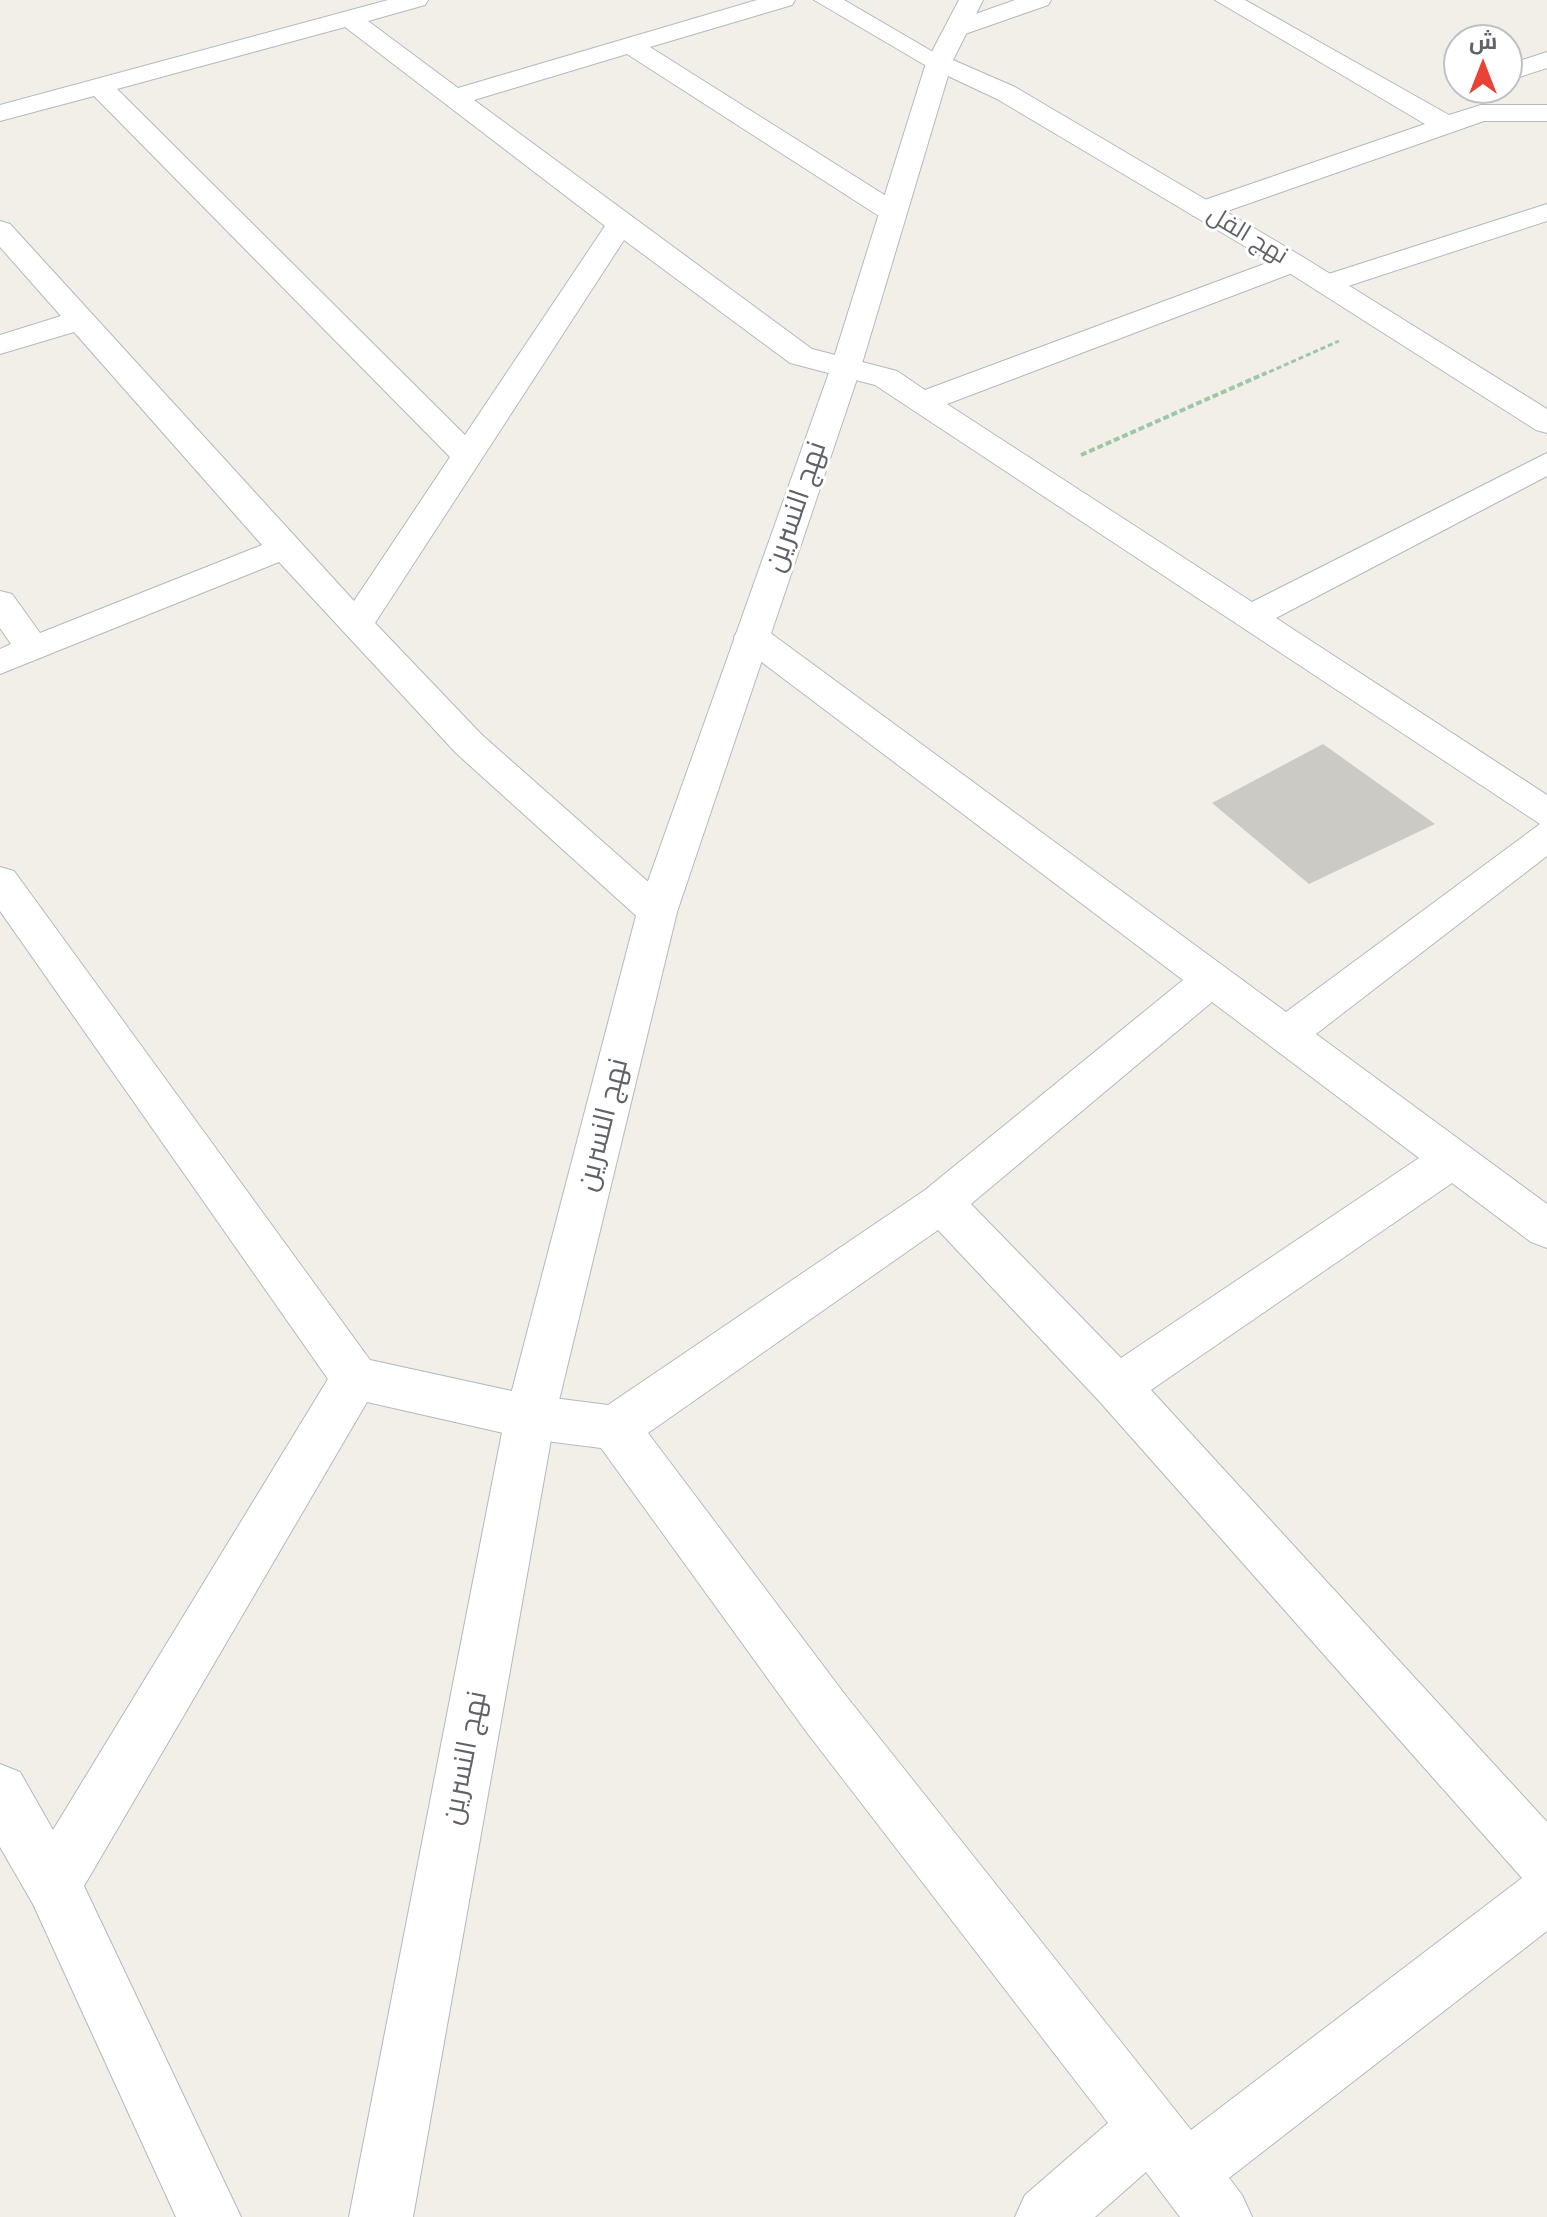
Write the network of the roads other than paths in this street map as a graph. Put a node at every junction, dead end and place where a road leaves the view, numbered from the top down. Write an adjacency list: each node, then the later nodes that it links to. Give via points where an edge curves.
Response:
1 (416, 0): 7 (street)
2 (783, 0): 8 (street)
3 (826, 0): 9 (street, نهج الفل)
4 (971, 0): 9 (street, نهج النسرين)
5 (1039, 0): 9 (street)
6 (1227, 0): 18 (street)
7 (349, 18): 12 (street); 13 (street)
8 (630, 45): 13 (street); 20 (street)
9 (948, 46): 19 (street, نهج الفل, via 1006,93); 20 (street, نهج النسرين)
10 (1547, 60): 11 (street)
11 (1523, 68)
12 (99, 86): 16 (street); 31 (street)
13 (454, 98): 22 (street)
14 (1474, 104): 18 (street)
15 (1495, 104): 17 (street)
16 (0, 113)
17 (1547, 113)
18 (1447, 125): 19 (street)
19 (1203, 210): 24 (street, نهج الفل)
20 (892, 212): 28 (street, نهج النسرين)
21 (1547, 212): 25 (street)
22 (620, 224): 28 (street, via 801,356); 31 (street)
23 (0, 230): 26 (street)
24 (1293, 263): 25 (street, نهج الفل); 29 (street)
25 (1326, 284): 30 (street, نهج الفل)
26 (81, 320): 27 (street); 33 (street)
27 (0, 345)
28 (846, 367): 29 (street, via 886,378); 37 (street, نهج النسرين)
29 (922, 402): 35 (street)
30 (1547, 423)
31 (468, 456): 36 (street)
32 (1547, 463): 35 (street)
33 (284, 548): 36 (street); 38 (street)
34 (0, 602): 38 (street)
35 (1249, 618): 40 (street)
36 (357, 623): 43 (street, via 469,744)
37 (752, 637): 43 (street, نهج النسرين); 44 (street)
38 (33, 649): 39 (street)
39 (0, 662)
40 (1547, 813)
41 (1547, 836): 45 (street)
42 (0, 881): 49 (street)
43 (657, 912): 51 (street, نهج النسرين)
44 (1212, 979): 45 (street); 47 (street)
45 (1285, 1035): 46 (street)
46 (1454, 1158): 48 (street); 50 (street)
47 (941, 1203): 50 (street); 52 (street)
48 (1547, 1229)
49 (355, 1378): 51 (street); 55 (street)
50 (1117, 1387): 54 (street)
51 (530, 1417): 52 (street); 59 (street, نهج النسرين)
52 (615, 1428): 57 (street, via 824,1711)
53 (0, 1792): 55 (street)
54 (1547, 1864)
55 (53, 1884): 58 (street)
56 (1547, 1895): 57 (street)
57 (1185, 2172): 60 (street)
58 (209, 2217)
59 (381, 2217)
60 (1047, 2217)

